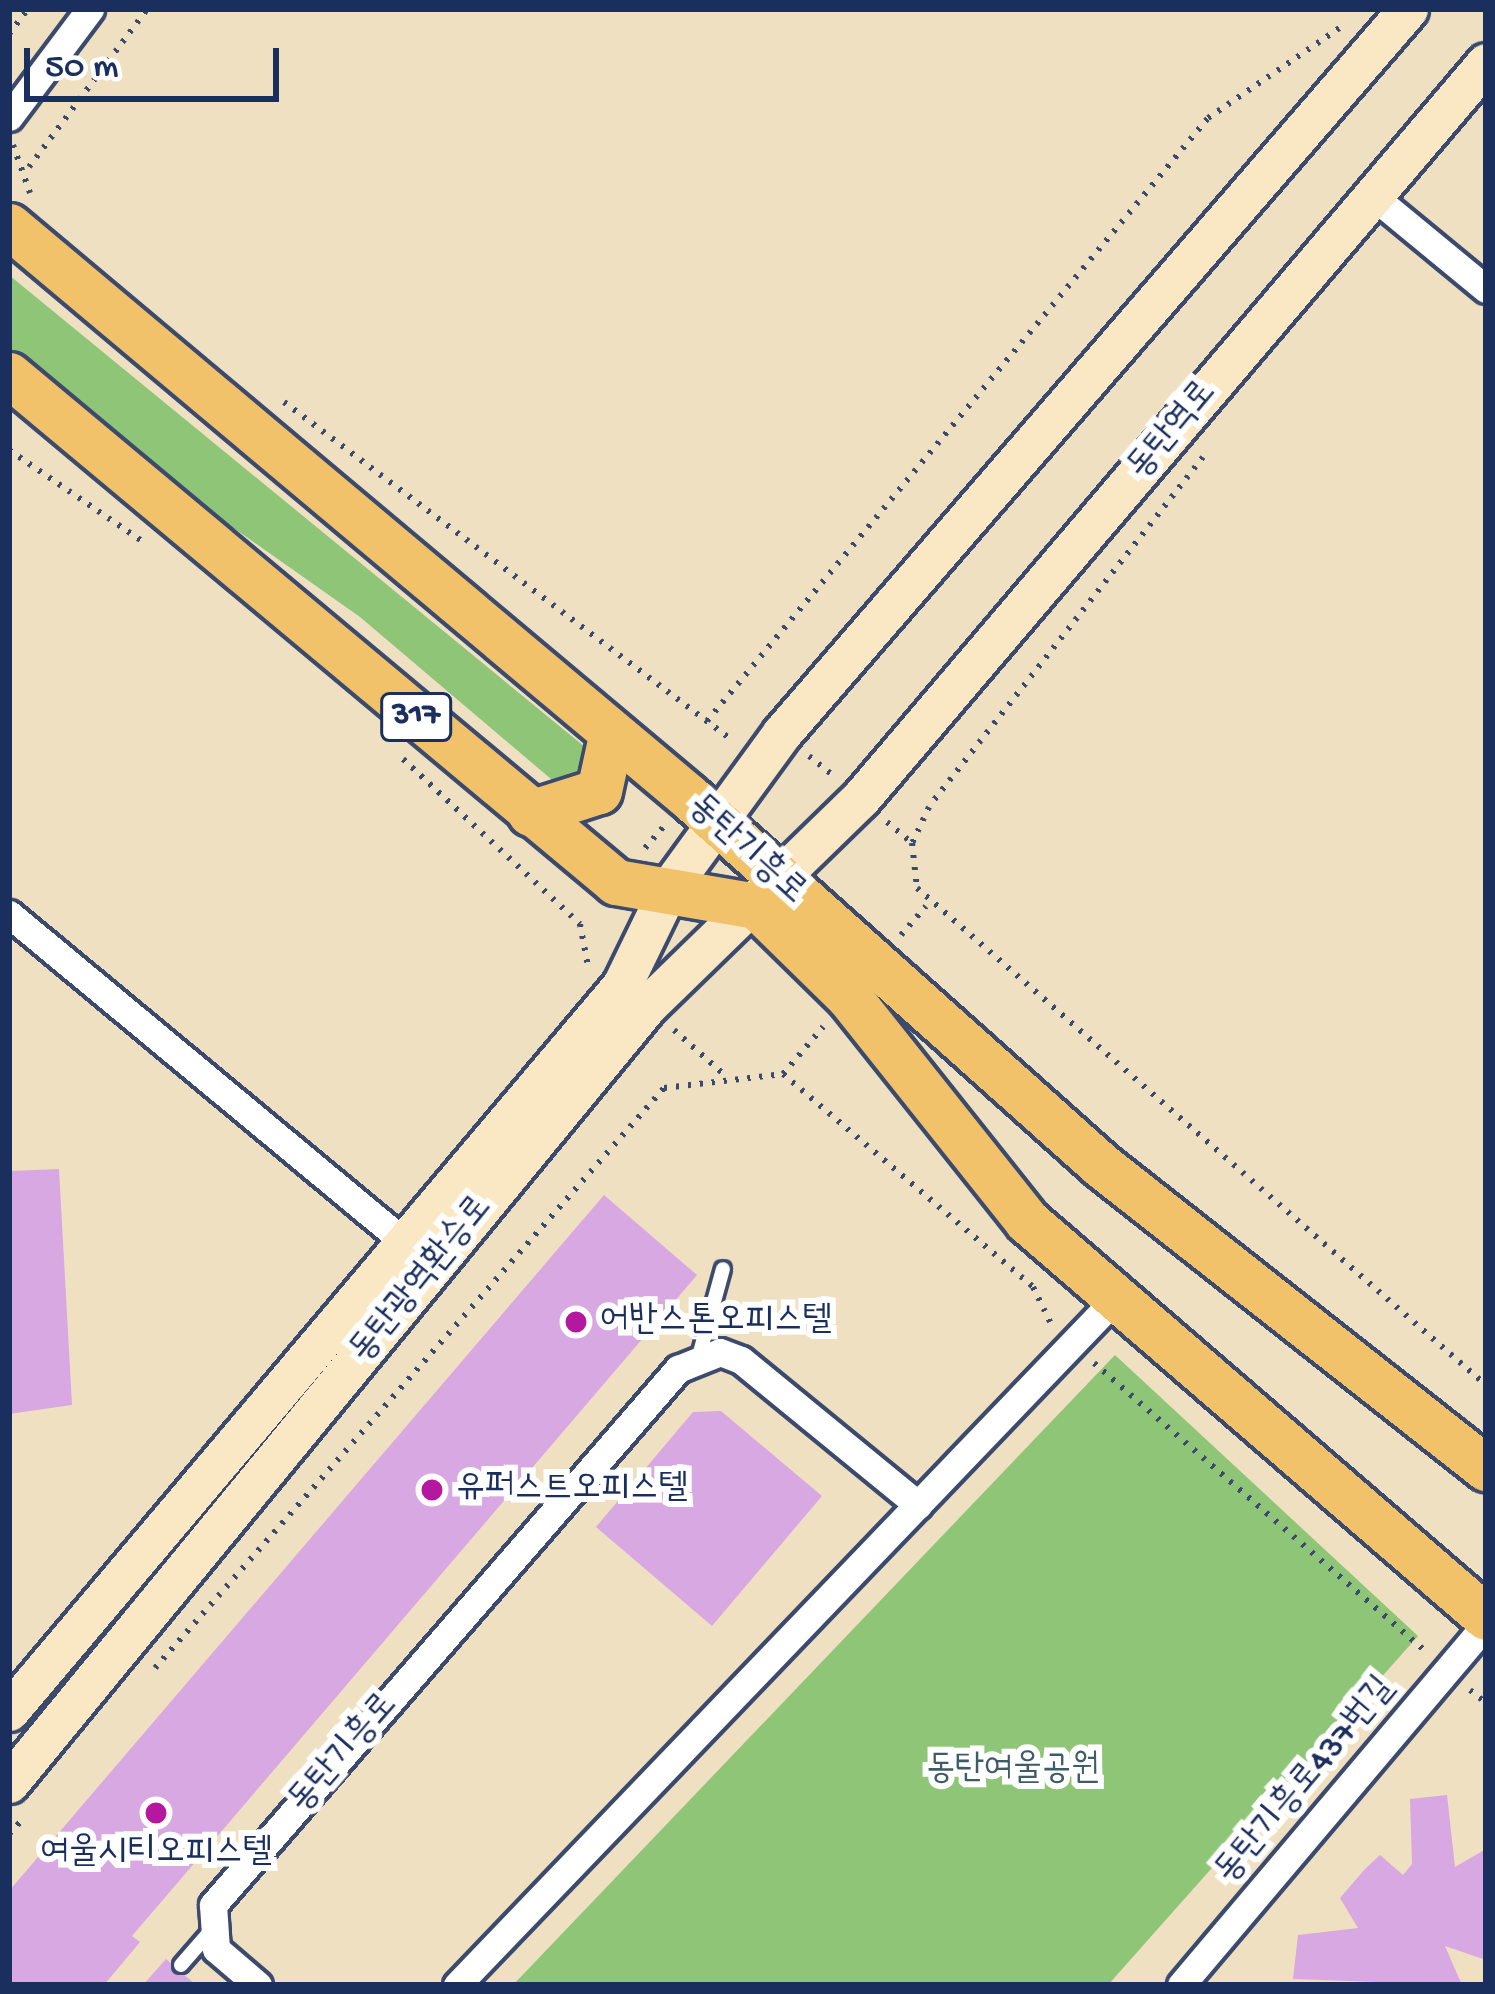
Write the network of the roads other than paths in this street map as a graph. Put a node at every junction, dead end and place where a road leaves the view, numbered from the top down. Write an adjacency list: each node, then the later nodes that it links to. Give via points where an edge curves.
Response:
1 (90, 9): 4 (street)
2 (1408, 9): 11 (street, 동탄광역환승로, via 782,733)
3 (1486, 63): 5 (street, 동탄역로)
4 (9, 117)
5 (1373, 196): 7 (street); 10 (street, 동탄역로)
6 (22, 215): 9 (main road, 동탄기흥로)
7 (1486, 289)
8 (9, 375): 12 (main road, 317)
9 (611, 736): 11 (main road, 동탄기흥로); 12 (main road, via 599,791)
10 (860, 799): 14 (street, 동탄광역환승로)
11 (702, 810): 13 (street, 동탄광역환승로); 14 (main road, 동탄기흥로)
12 (530, 813): 13 (main road, 동탄기흥로 / 317, via 616,882)
13 (669, 888): 14 (main road, 동탄기흥로); 16 (street, 동탄광역환승로, via 622,985)
14 (769, 894): 18 (main road, 동탄기흥로, via 1027,1221); 20 (main road, 동탄기흥로); 24 (street, 동탄광역환승로, via 647,1006)
15 (9, 914): 16 (street)
16 (409, 1246): 23 (street, 동탄광역환승로)
17 (723, 1269): 19 (lane)
18 (1114, 1299): 21 (street); 22 (main road, 동탄기흥로)
19 (699, 1356): 21 (street, via 741,1360); 25 (street, 동탄기흥로, via 212,1905)
20 (1486, 1468)
21 (918, 1504): 28 (street)
22 (1486, 1621): 29 (street, 동탄기흥로437번길)
23 (9, 1711)
24 (23, 1793)
25 (208, 1934): 26 (lane); 27 (street)
26 (181, 1965)
27 (258, 1985)
28 (457, 1985)
29 (1181, 1985)

